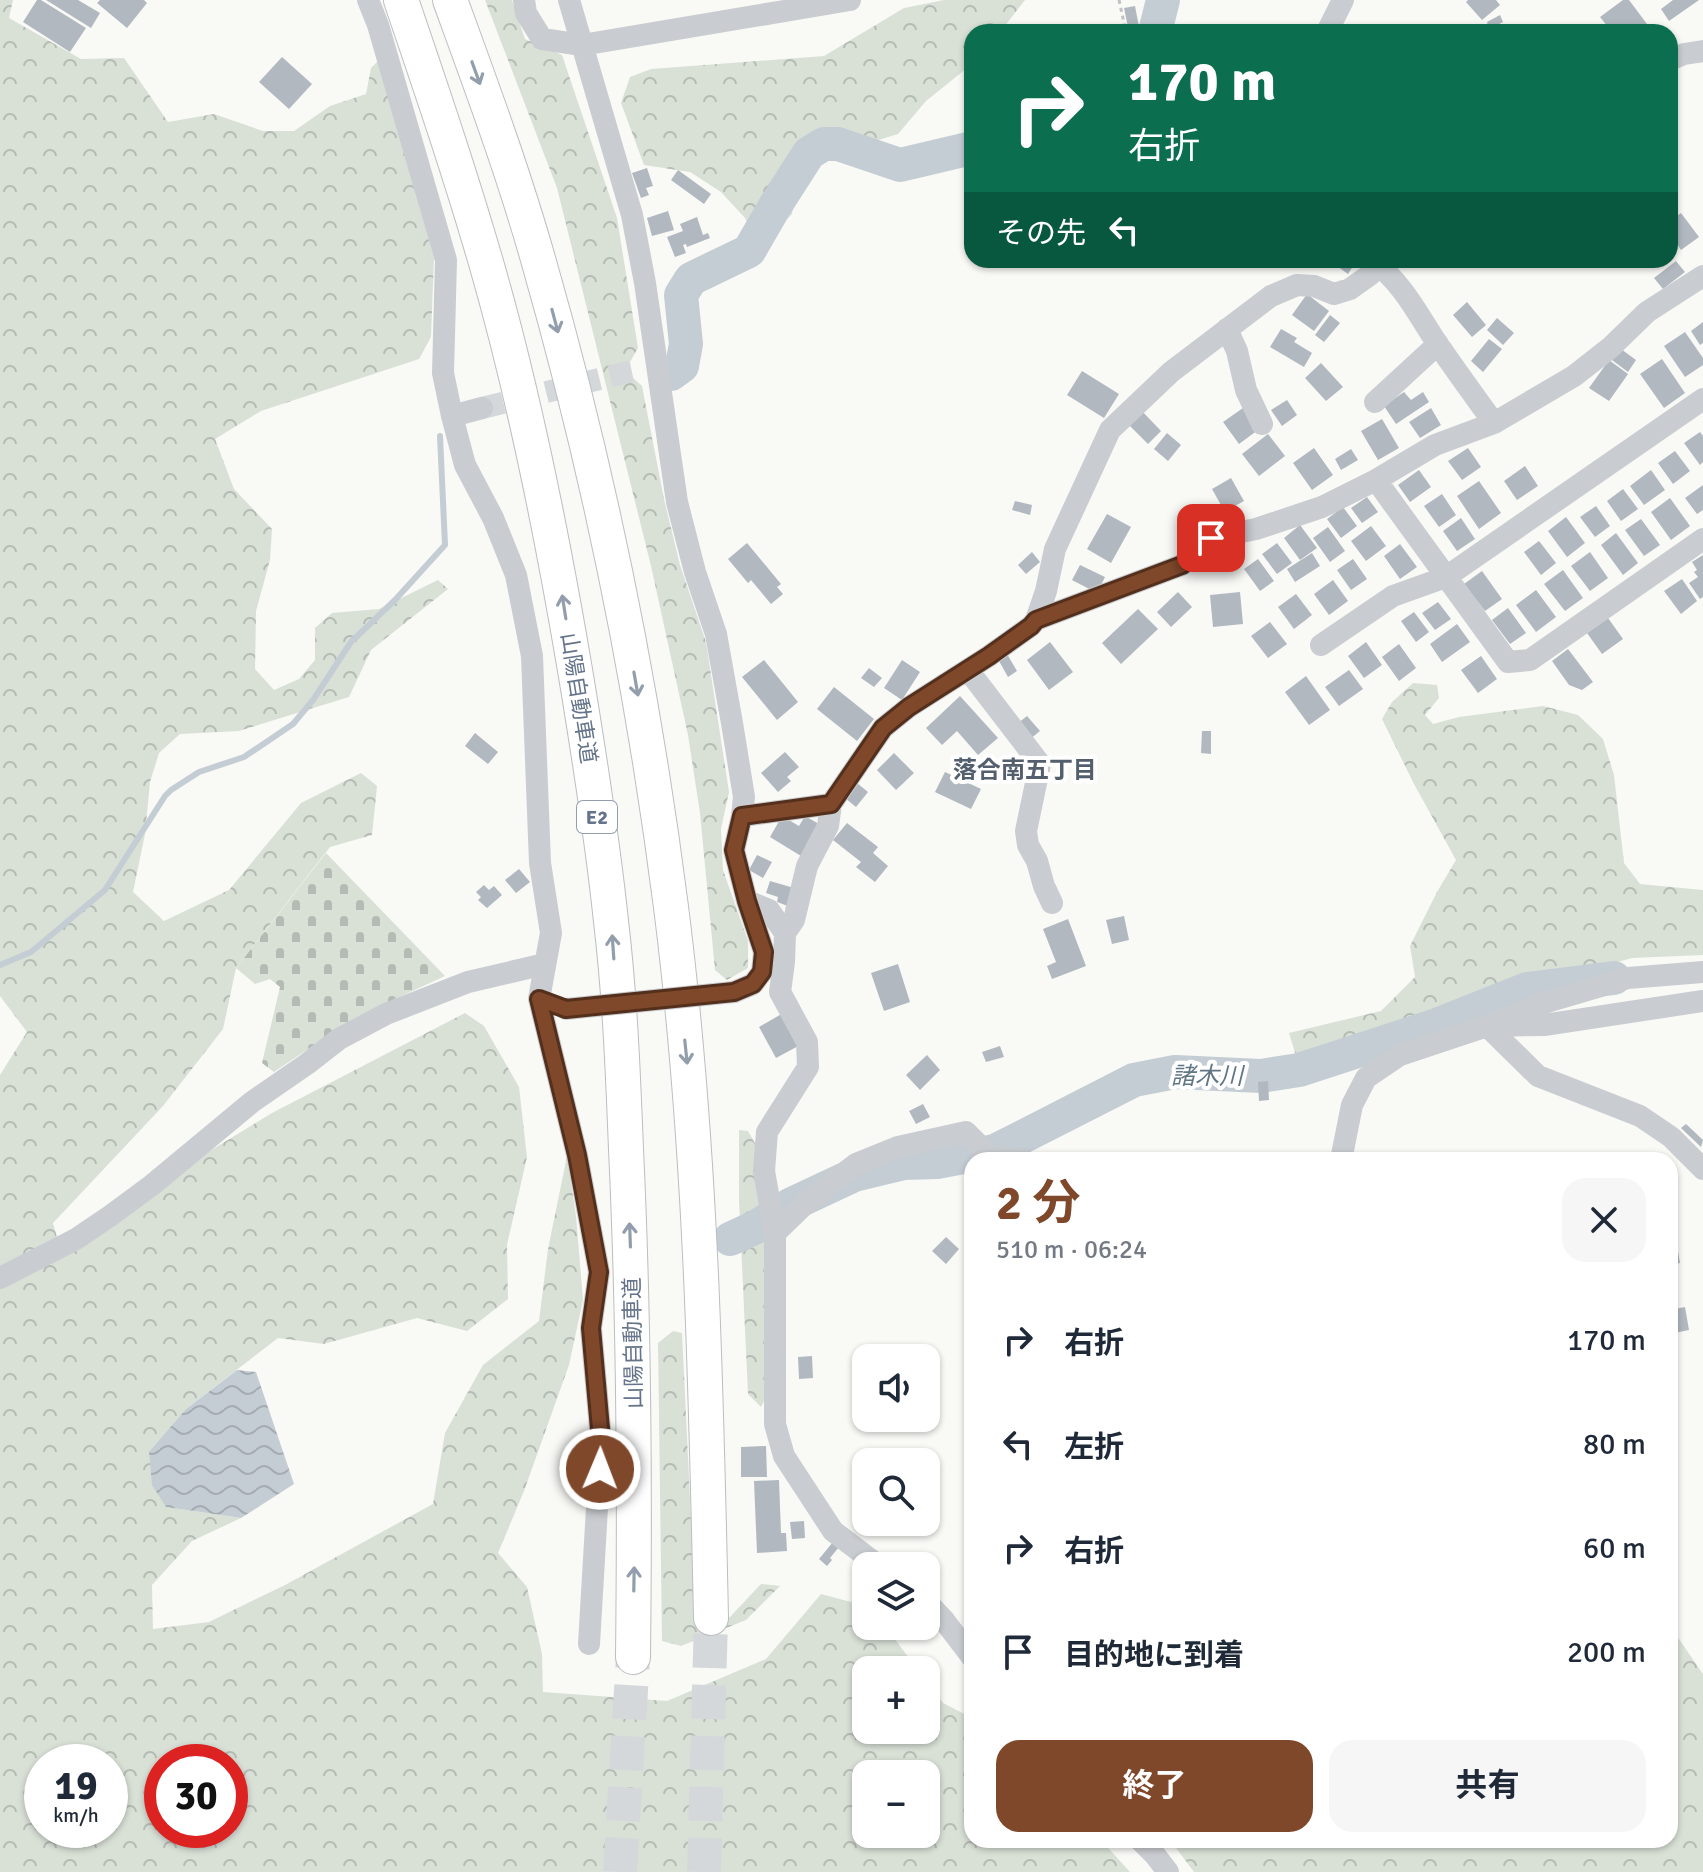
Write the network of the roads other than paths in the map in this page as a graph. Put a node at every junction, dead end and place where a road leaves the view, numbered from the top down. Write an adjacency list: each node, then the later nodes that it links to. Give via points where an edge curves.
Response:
1 (368, 0): 21 (street, via 446,260 443,373)
2 (401, 0): 50 (highway, 山陽自動車道 / E2, one-way to 2, via 635,1388 612,923 559,575 526,421 488,268)
3 (450, 0): 47 (highway, one-way to 47, via 537,255 579,411 646,737 671,908 691,1105)
4 (524, 0): 10 (street, via 542,39)
5 (554, 0): 10 (street)
6 (569, 0): 10 (street)
7 (850, 0): 10 (street)
8 (1343, 0): 9 (street)
9 (1331, 24)
10 (582, 45): 31 (street, via 632,215 645,283 646,367 695,572 716,634 744,797)
11 (1703, 51): 12 (street)
12 (1678, 57)
13 (1372, 268): 16 (street, via 1350,289 1334,294 1297,285 1271,296)
14 (1381, 268): 17 (street, via 1403,290)
15 (1703, 276): 22 (street, via 1647,312 1574,376)
16 (1227, 329): 23 (street); 27 (street, via 1171,372 1110,430 1055,549)
17 (1438, 344): 19 (street); 22 (street)
18 (1703, 399): 26 (street)
19 (1375, 402)
20 (482, 408): 21 (street)
21 (452, 416): 35 (street, via 465,465 516,575 532,656 540,863 551,933)
22 (1494, 423): 24 (street, via 1435,445)
23 (1262, 424)
24 (1376, 480): 26 (street); 27 (street, via 1322,507 1211,538 1182,565)
25 (1703, 539): 26 (street, via 1530,660 1508,662)
26 (1446, 577): 28 (street, via 1393,596)
27 (1036, 620): 29 (street)
28 (1321, 645)
29 (968, 670): 30 (street, via 883,728); 33 (street, via 1040,764 1026,831)
30 (831, 804): 31 (street); 34 (street, via 828,826 807,866 794,920)
31 (742, 816): 32 (street, via 734,850)
32 (747, 901): 34 (street, via 769,910); 37 (street, bridge, via 764,952 762,972 753,984 734,992 566,1009)
33 (1052, 903)
34 (785, 933): 43 (street, via 780,992 807,1042 808,1067 767,1132 764,1171)
35 (545, 964): 37 (street); 44 (street, via 468,982 339,1039 110,1216)
36 (1703, 972): 39 (street, via 1628,978)
37 (539, 999): 48 (street, via 599,1272 591,1328 601,1440)
38 (1703, 1001): 39 (street, via 1544,1025)
39 (1487, 1026): 41 (street, via 1400,1055 1366,1078 1352,1105); 42 (street, via 1538,1076 1640,1116)
40 (986, 1152): 43 (street, via 966,1132 898,1147 856,1164)
41 (1343, 1152)
42 (1703, 1169)
43 (775, 1233): 45 (street, via 775,1424 784,1456 833,1531)
44 (0, 1278)
45 (861, 1552)
46 (940, 1616): 49 (street)
47 (711, 1618)
48 (589, 1644)
49 (964, 1647)
50 (633, 1657)
51 (1148, 1848): 52 (street)
52 (1168, 1872)

